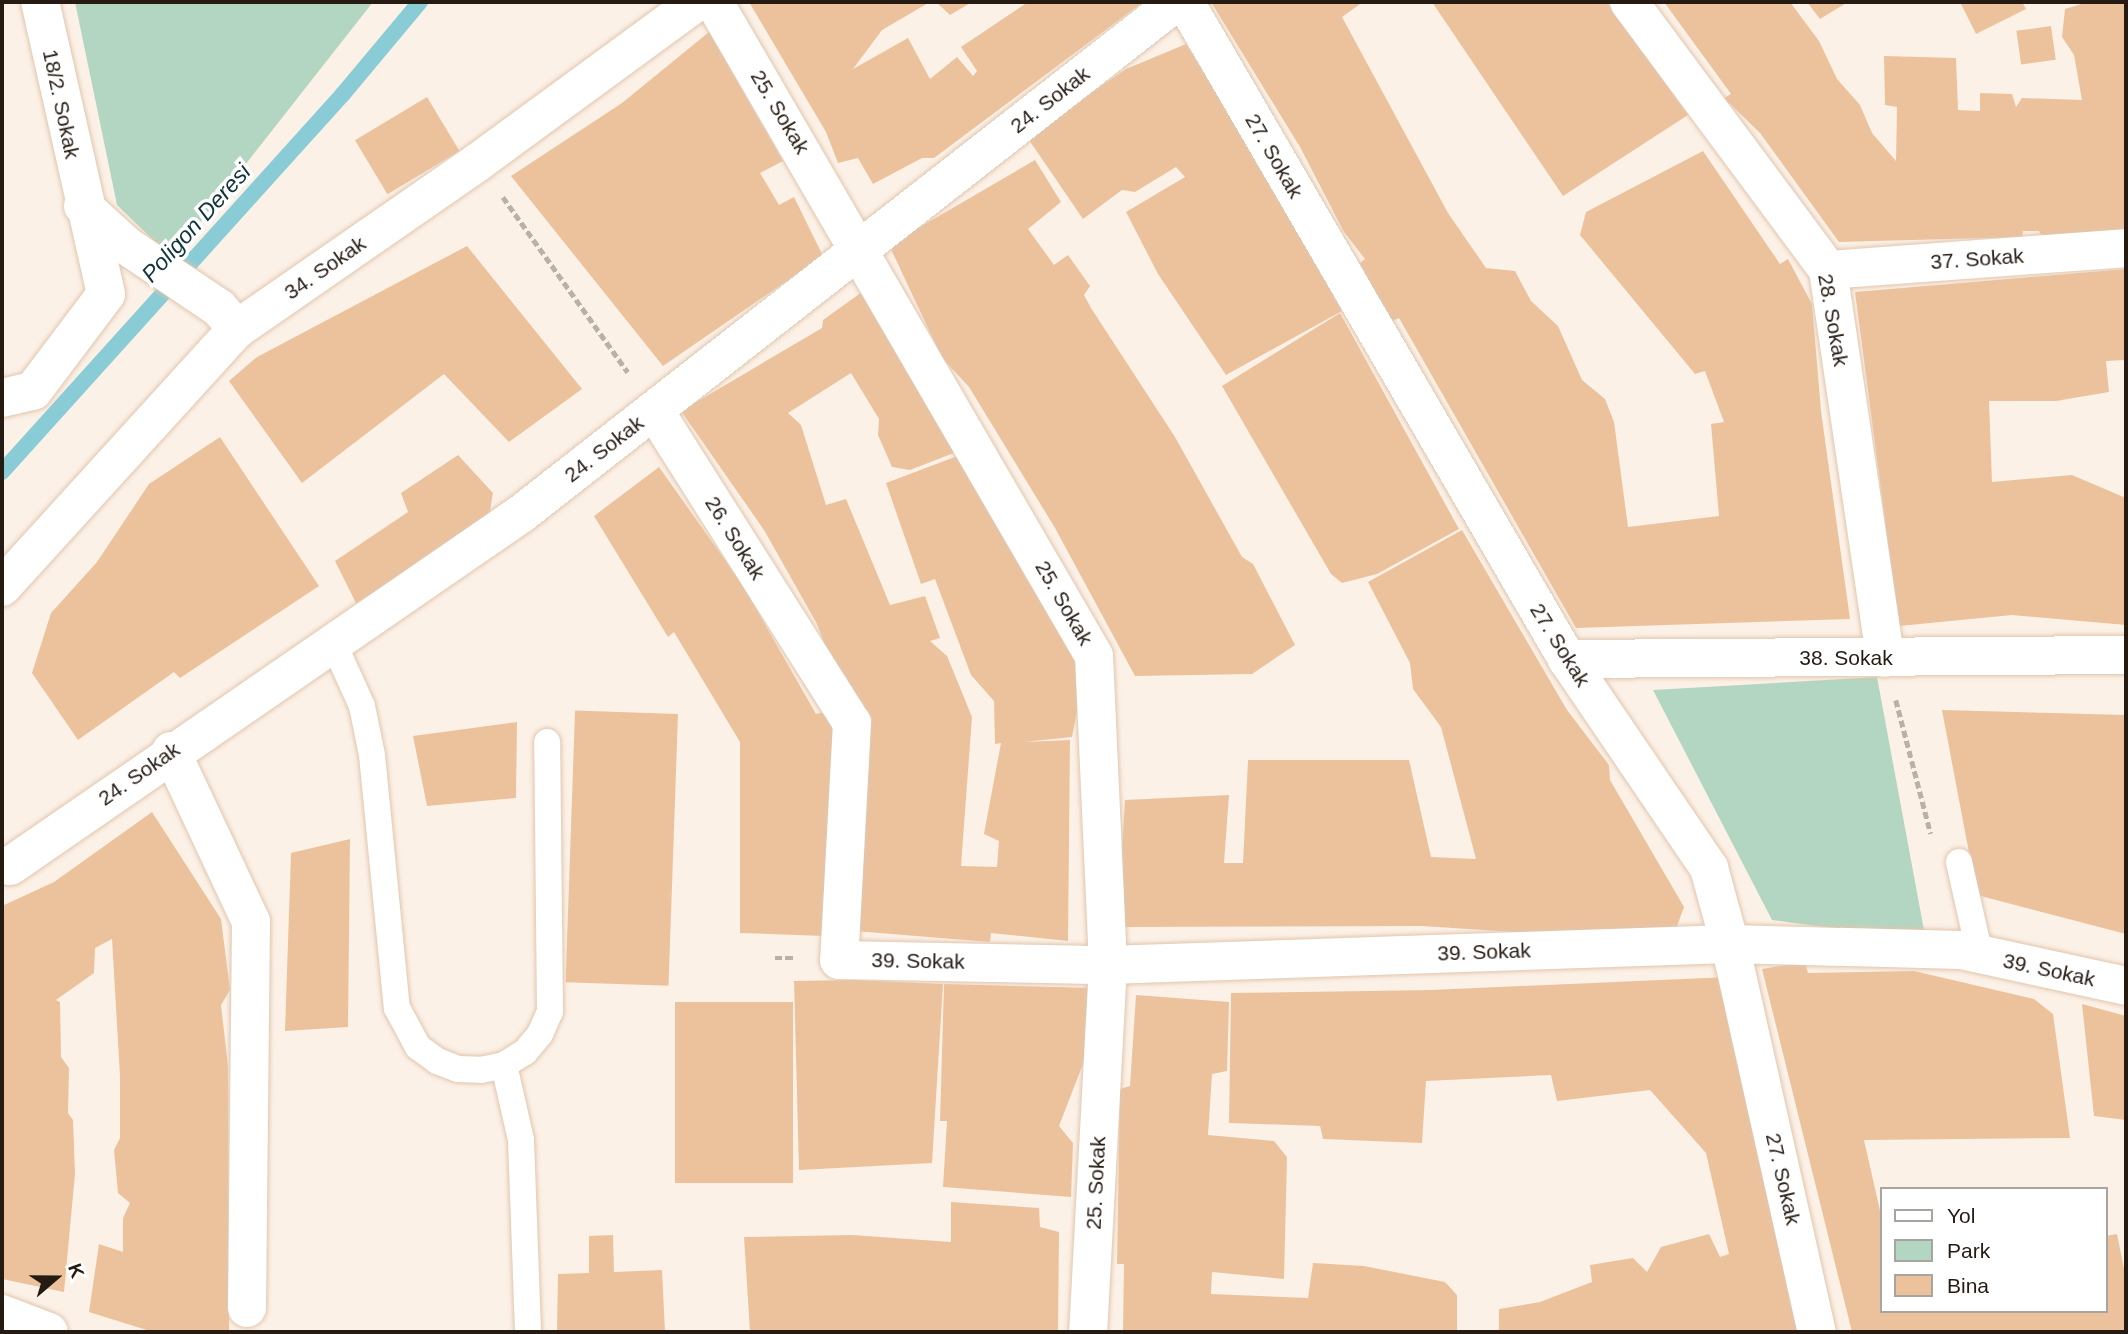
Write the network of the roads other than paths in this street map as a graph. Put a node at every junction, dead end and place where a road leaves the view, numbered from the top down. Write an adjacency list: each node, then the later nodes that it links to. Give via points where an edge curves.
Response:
1 (40, 2): 7 (street, 18/2. Sokak)
2 (697, 2): 11 (street, 34. Sokak, via 478,163)
3 (714, 2): 8 (street, 25. Sokak)
4 (1176, 2): 8 (street, 24. Sokak)
5 (1185, 2): 18 (street, 27. Sokak)
6 (1629, 2): 10 (street, 28. Sokak)
7 (83, 206): 11 (street, via 127,246); 12 (street, 18/2. Sokak, via 106,294 33,391)
8 (860, 248): 13 (street, 24. Sokak); 26 (street, 25. Sokak, via 1094,656)
9 (2126, 248): 10 (street, 37. Sokak)
10 (1828, 270): 17 (street, 28. Sokak)
11 (228, 318): 14 (street, 34. Sokak)
12 (2, 398)
13 (654, 410): 15 (street, 24. Sokak, via 521,514); 25 (street, 26. Sokak, via 852,723)
14 (2, 587)
15 (333, 642): 20 (street, 24. Sokak); 28 (lane, via 362,706 372,755 397,1008 405,1029 437,1061 481,1070)
16 (2126, 655): 17 (street, 38. Sokak)
17 (1885, 658): 18 (street, 38. Sokak)
18 (1567, 659): 23 (street, 27. Sokak, via 1709,869)
19 (547, 742): 28 (lane, via 550,1012 525,1052)
20 (171, 751): 22 (street, 24. Sokak); 29 (street, via 250,922)
21 (1959, 862): 24 (lane)
22 (10, 866)
23 (1730, 944): 24 (street, 39. Sokak, via 1961,950); 26 (street, 39. Sokak); 34 (street, 27. Sokak)
24 (1980, 955): 27 (street, 39. Sokak)
25 (839, 960): 26 (street, 39. Sokak)
26 (1108, 965): 33 (street, 25. Sokak)
27 (2126, 986)
28 (504, 1065): 32 (lane, via 521,1140)
29 (247, 1308)
30 (2, 1314): 31 (street)
31 (49, 1332)
32 (528, 1332)
33 (1088, 1332)
34 (1817, 1332)

